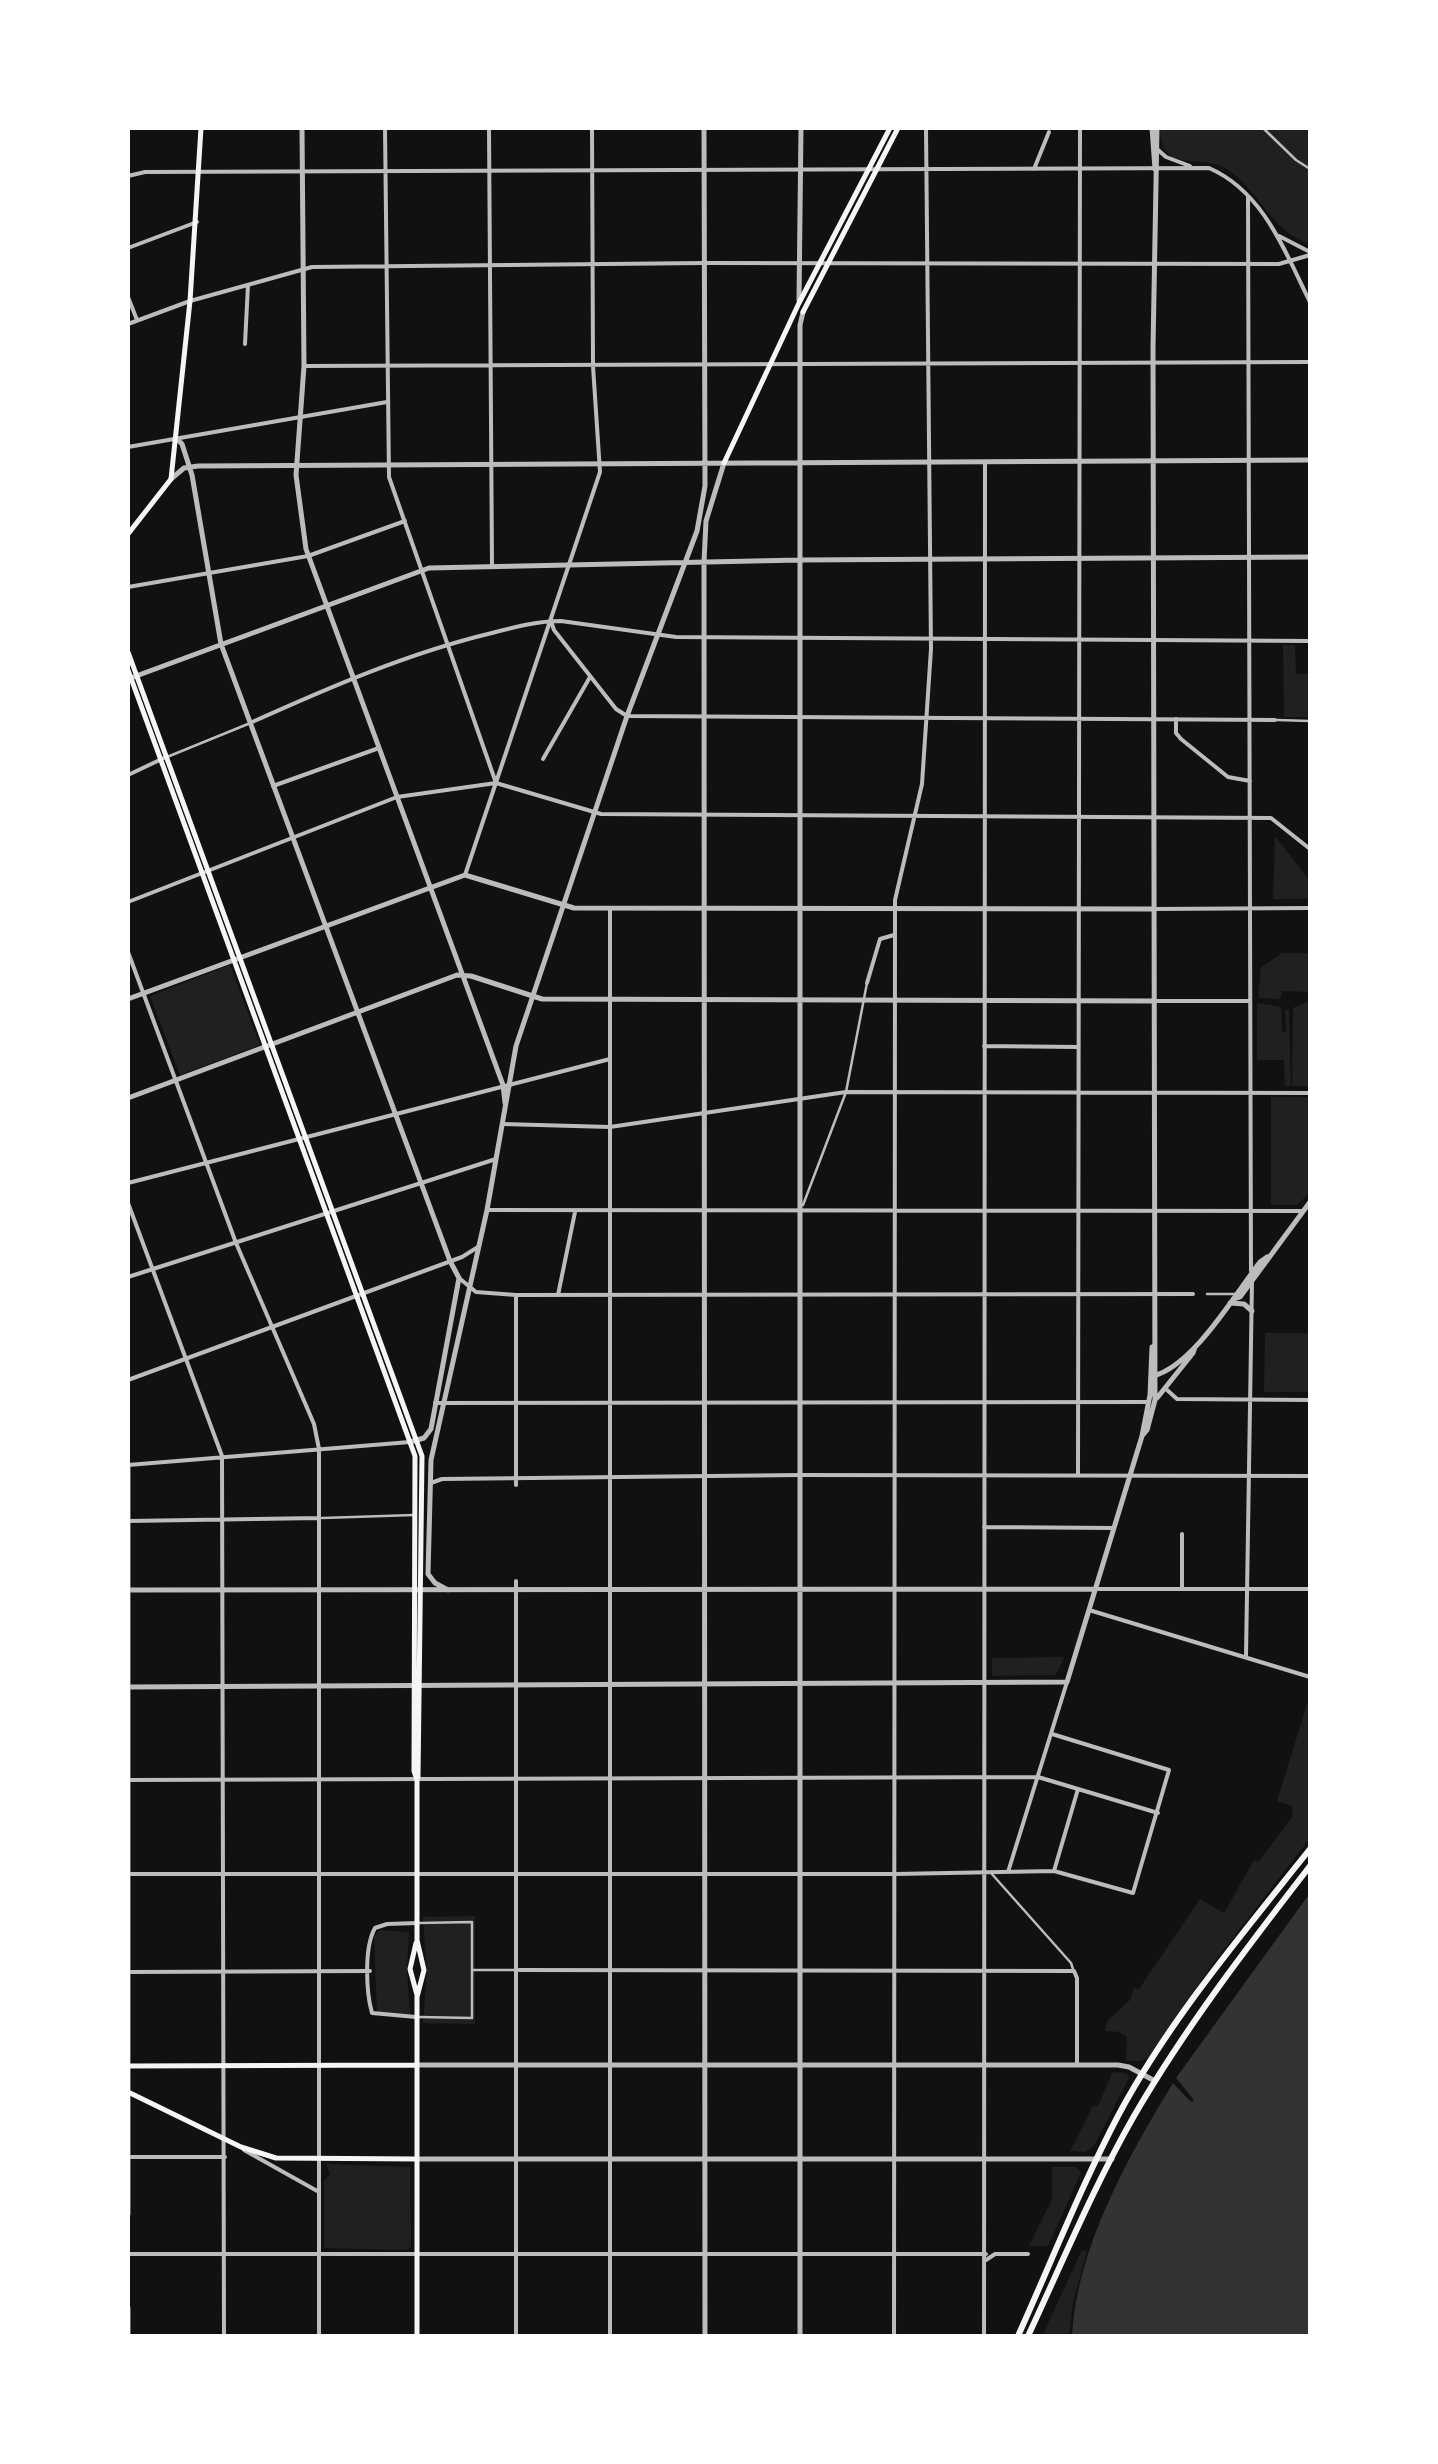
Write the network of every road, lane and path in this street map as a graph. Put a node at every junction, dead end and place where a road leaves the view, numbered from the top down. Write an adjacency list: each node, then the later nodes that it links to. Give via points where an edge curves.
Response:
1 (202, 128): 26 (main road)
2 (302, 128): 27 (street)
3 (385, 128): 29 (street)
4 (489, 128): 23 (street)
5 (592, 128): 28 (street)
6 (704, 128): 24 (street)
7 (801, 128): 20 (street)
8 (890, 128): 25 (main road)
9 (898, 128): 25 (main road)
10 (926, 128): 21 (street)
11 (1080, 128): 17 (street)
12 (1155, 128): 15 (street); 18 (street)
13 (1263, 128): 19 (street)
14 (1049, 132): 22 (street)
15 (1157, 149): 16 (street); 18 (street)
16 (1190, 166): 18 (street); 31 (street, via 1220,173)
17 (1080, 169): 18 (street); 22 (street); 44 (street)
18 (1155, 169): 45 (street)
19 (1310, 169)
20 (801, 170): 24 (street); 25 (street); 38 (street)
21 (926, 170): 22 (street); 25 (street); 40 (street)
22 (1034, 170)
23 (489, 171): 28 (street); 29 (street); 43 (street)
24 (704, 171): 28 (street); 37 (street)
25 (872, 171): 39 (main road)
26 (200, 172): 27 (street); 30 (street); 32 (main road)
27 (303, 172): 29 (street); 47 (street)
28 (592, 172): 41 (street)
29 (386, 173): 46 (street)
30 (128, 176)
31 (1248, 196): 33 (street); 42 (street)
32 (196, 222): 34 (street); 50 (main road)
33 (1278, 235): 35 (street); 36 (street)
34 (128, 248)
35 (1310, 254): 36 (street)
36 (1290, 262): 42 (street); 51 (street)
37 (704, 263): 38 (street); 41 (street); 59 (street)
38 (800, 263): 39 (street); 52 (street)
39 (824, 263): 40 (street); 52 (main road); 53 (main road)
40 (928, 263): 44 (street); 64 (street)
41 (592, 264): 43 (street); 68 (street)
42 (1248, 264): 45 (street); 57 (street)
43 (492, 265): 46 (street); 67 (street)
44 (1080, 265): 45 (street); 62 (street)
45 (1154, 265): 63 (street)
46 (385, 266): 47 (street); 66 (street)
47 (304, 270): 48 (street); 65 (street)
48 (248, 285): 50 (street); 56 (street)
49 (128, 297): 54 (street)
50 (190, 301): 54 (street); 71 (main road)
51 (1310, 302)
52 (799, 304): 60 (main road)
53 (804, 312): 61 (street)
54 (137, 320): 55 (street)
55 (128, 324)
56 (245, 344)
57 (1248, 362): 58 (street); 63 (street); 77 (street)
58 (1308, 362)
59 (704, 364): 60 (street); 68 (street); 81 (street)
60 (772, 364): 61 (street); 82 (main road)
61 (800, 364): 64 (street); 79 (street)
62 (1080, 364): 63 (street); 64 (street); 75 (street)
63 (1153, 364): 76 (street)
64 (930, 365): 73 (street)
65 (304, 366): 66 (street); 70 (street)
66 (386, 366): 67 (street); 69 (street)
67 (492, 366): 68 (street); 85 (street)
68 (593, 366): 80 (street)
69 (387, 402): 70 (street); 84 (street)
70 (300, 416): 71 (street); 83 (street)
71 (177, 438): 72 (street); 86 (street); 87 (main road)
72 (128, 447)
73 (930, 460): 74 (street); 79 (street); 96 (street)
74 (985, 460): 75 (street); 97 (street)
75 (1080, 460): 76 (street); 93 (street)
76 (1154, 460): 77 (street); 92 (street)
77 (1249, 460): 78 (street); 94 (street)
78 (1310, 460)
79 (800, 462): 82 (street); 98 (street)
80 (600, 463): 81 (street); 85 (street); 101 (street)
81 (704, 463): 82 (street); 88 (street)
82 (724, 463): 88 (street)
83 (296, 465): 84 (street); 86 (street); 91 (street)
84 (388, 465): 85 (street); 89 (street)
85 (492, 465): 102 (street)
86 (190, 466): 87 (street); 104 (street)
87 (171, 479): 90 (main road)
88 (704, 511): 99 (street); 100 (street)
89 (405, 521): 91 (street); 103 (street)
90 (128, 534)
91 (308, 556): 104 (street); 106 (street)
92 (1154, 556): 93 (street); 94 (street); 113 (street)
93 (1079, 557): 97 (street); 114 (street)
94 (1250, 557): 95 (street); 115 (street)
95 (1310, 557)
96 (930, 558): 97 (street); 98 (street); 111 (street)
97 (984, 558): 112 (street)
98 (800, 560): 99 (street); 110 (street)
99 (704, 562): 100 (street); 109 (street)
100 (686, 563): 101 (street); 108 (street)
101 (569, 565): 102 (street); 107 (street)
102 (492, 566): 103 (street)
103 (420, 570): 106 (street); 118 (street)
104 (208, 573): 105 (street); 117 (street)
105 (128, 587)
106 (326, 606): 117 (street); 123 (street)
107 (550, 620): 108 (street); 118 (street); 121 (street); 141 (street)
108 (658, 636): 109 (street); 124 (street)
109 (704, 638): 110 (street); 125 (street)
110 (800, 638): 111 (street); 126 (street)
111 (931, 639): 112 (street); 127 (street)
112 (985, 639): 114 (street); 130 (street)
113 (1154, 639): 114 (street); 115 (street); 128 (street)
114 (1079, 640): 131 (street)
115 (1249, 641): 116 (street); 132 (street)
116 (1310, 641)
117 (221, 644): 122 (street); 135 (street)
118 (445, 644): 123 (street); 141 (street)
119 (128, 652): 122 (main road)
120 (128, 670): 122 (main road)
121 (591, 676): 124 (street); 138 (street)
122 (131, 678): 137 (main road)
123 (353, 679): 135 (street); 136 (street)
124 (627, 716): 125 (street); 144 (street)
125 (704, 717): 126 (street); 145 (street)
126 (800, 718): 127 (street); 146 (street)
127 (927, 718): 130 (street); 147 (street)
128 (1154, 718): 129 (street); 131 (street); 150 (street)
129 (1176, 718): 132 (street); 140 (street, via 1181,739 1228,777)
130 (985, 719): 131 (street); 148 (street)
131 (1079, 719): 149 (street)
132 (1250, 719): 133 (street); 140 (street)
133 (1275, 720): 134 (street)
134 (1310, 721)
135 (250, 723): 137 (street); 142 (street)
136 (379, 748): 142 (street); 143 (street)
137 (163, 759): 139 (street); 154 (main road)
138 (543, 759)
139 (128, 775)
140 (1250, 781): 151 (street)
141 (496, 783): 143 (street); 144 (street); 155 (street)
142 (273, 786): 152 (street)
143 (397, 797): 152 (street); 156 (street)
144 (596, 813): 145 (street); 158 (street)
145 (705, 816): 146 (street); 162 (street)
146 (800, 816): 147 (street); 163 (street)
147 (915, 816): 148 (street); 164 (street)
148 (986, 817): 149 (street); 165 (street)
149 (1079, 817): 150 (street); 166 (street)
150 (1154, 818): 151 (street); 167 (street)
151 (1249, 818): 153 (street, via 1277,820); 160 (street)
152 (292, 838): 154 (street); 168 (street)
153 (1310, 849)
154 (204, 870): 157 (street); 171 (main road)
155 (465, 875): 156 (street); 158 (street)
156 (431, 888): 168 (street); 172 (street)
157 (128, 902)
158 (564, 906): 159 (street); 175 (street)
159 (610, 908): 162 (street); 177 (street)
160 (1249, 908): 161 (street); 167 (street); 185 (street)
161 (1310, 908)
162 (705, 909): 163 (street); 178 (street)
163 (800, 909): 164 (street); 179 (street)
164 (895, 909): 165 (street); 169 (street)
165 (986, 909): 166 (street); 183 (street)
166 (1078, 909): 167 (street); 184 (street)
167 (1154, 909): 180 (street)
168 (325, 927): 171 (street); 186 (street)
169 (896, 936): 173 (street, via 880,940); 182 (street)
170 (128, 952): 174 (street)
171 (238, 958): 174 (street); 187 (main road)
172 (464, 974): 175 (street); 186 (street); 192 (street)
173 (867, 983): 181 (street)
174 (142, 993): 176 (street); 191 (street)
175 (533, 998): 177 (street); 192 (street)
176 (128, 999)
177 (610, 1000): 178 (street); 190 (street)
178 (705, 1000): 179 (street); 202 (street)
179 (798, 1000): 181 (street); 200 (street)
180 (1154, 1000): 184 (street); 185 (street); 197 (street)
181 (864, 1001): 182 (street); 193 (street)
182 (896, 1001): 183 (street); 194 (street)
183 (984, 1001): 184 (street); 188 (street)
184 (1078, 1001): 189 (street)
185 (1248, 1001): 198 (street)
186 (357, 1012): 187 (street); 203 (street)
187 (269, 1045): 191 (street); 206 (main road)
188 (984, 1046): 189 (street); 195 (street)
189 (1078, 1047): 196 (street)
190 (610, 1059): 192 (street); 205 (street)
191 (176, 1080): 201 (street); 208 (street)
192 (507, 1084): 203 (street); 204 (street)
193 (846, 1092): 194 (street); 200 (street); 216 (street)
194 (896, 1092): 195 (street); 214 (street)
195 (984, 1092): 196 (street); 217 (street)
196 (1078, 1092): 197 (street); 218 (street)
197 (1154, 1092): 198 (street); 219 (street)
198 (1248, 1092): 199 (street); 215 (street)
199 (1310, 1093)
200 (799, 1097): 202 (street); 216 (street)
201 (128, 1098)
202 (705, 1112): 205 (street); 224 (street)
203 (395, 1114): 206 (street); 210 (street)
204 (503, 1124): 205 (street); 207 (street)
205 (610, 1127): 221 (street)
206 (302, 1138): 208 (street); 223 (main road)
207 (496, 1159): 210 (street); 213 (street)
208 (206, 1163): 209 (street); 225 (street)
209 (128, 1183)
210 (421, 1184): 223 (street); 227 (street)
211 (1310, 1202): 222 (street)
212 (128, 1203): 228 (street)
213 (487, 1210): 220 (street); 226 (street)
214 (896, 1210): 216 (street); 217 (street); 238 (street)
215 (1249, 1210): 219 (street); 222 (street); 230 (street)
216 (800, 1211): 224 (street); 237 (street)
217 (984, 1211): 218 (street); 239 (street)
218 (1078, 1211): 219 (street); 240 (street)
219 (1153, 1211): 241 (street)
220 (576, 1212): 221 (street); 244 (street)
221 (610, 1212): 224 (street); 235 (street)
222 (1303, 1212): 230 (street)
223 (330, 1213): 225 (street); 233 (main road)
224 (705, 1213): 236 (street)
225 (236, 1242): 228 (street); 247 (street)
226 (478, 1247): 227 (street); 232 (street)
227 (450, 1261): 231 (street); 233 (street)
228 (152, 1270): 229 (street); 249 (street)
229 (128, 1277)
230 (1252, 1277): 245 (street); 246 (street)
231 (459, 1278): 232 (street); 260 (street)
232 (468, 1287): 234 (street); 260 (street)
233 (360, 1292): 247 (street); 264 (main road)
234 (516, 1294): 244 (street); 261 (street)
235 (610, 1294): 236 (street); 244 (street); 262 (street)
236 (705, 1294): 237 (street); 263 (street)
237 (800, 1294): 238 (street); 257 (street)
238 (895, 1294): 239 (street); 258 (street)
239 (985, 1294): 240 (street); 259 (street)
240 (1077, 1294): 241 (street); 254 (street)
241 (1153, 1294): 242 (street); 250 (street)
242 (1193, 1294)
243 (1206, 1294): 245 (street)
244 (558, 1295)
245 (1233, 1299): 246 (street); 248 (street)
246 (1252, 1311): 256 (street)
247 (270, 1325): 249 (street); 265 (street)
248 (1195, 1347): 250 (street, via 1171,1371); 252 (street)
249 (186, 1358): 251 (street); 266 (street)
250 (1152, 1376): 255 (street)
251 (128, 1380)
252 (1166, 1389): 255 (street); 256 (street, via 1177,1399)
253 (1310, 1400): 256 (street)
254 (1077, 1401): 255 (street); 259 (street); 268 (street)
255 (1152, 1401): 272 (street)
256 (1250, 1401): 275 (street)
257 (800, 1402): 258 (street); 263 (street); 269 (street)
258 (895, 1402): 259 (street); 270 (street)
259 (984, 1402): 271 (street)
260 (439, 1403): 261 (street); 264 (street, via 431,1429); 278 (street)
261 (516, 1403): 262 (street); 277 (street)
262 (610, 1403): 263 (street); 273 (street)
263 (705, 1403): 274 (street)
264 (414, 1441): 265 (street); 279 (main road); 287 (main road, via 423,1467)
265 (319, 1449): 266 (street); 280 (street)
266 (222, 1456): 267 (street); 281 (street)
267 (128, 1464): 282 (street)
268 (1078, 1474): 271 (street); 272 (street)
269 (800, 1475): 270 (street); 274 (street); 292 (street)
270 (895, 1475): 271 (street); 293 (street)
271 (984, 1475): 283 (street)
272 (1130, 1475): 275 (street); 284 (street)
273 (610, 1476): 274 (street); 277 (street); 299 (street)
274 (705, 1476): 300 (street)
275 (1249, 1476): 276 (street); 291 (street)
276 (1310, 1476)
277 (516, 1481): 278 (street)
278 (429, 1484): 286 (street)
279 (415, 1515): 280 (street); 303 (main road)
280 (318, 1518): 281 (street); 304 (street)
281 (223, 1520): 282 (street); 302 (street)
282 (128, 1521): 296 (street)
283 (984, 1526): 284 (street); 301 (street)
284 (1114, 1528): 294 (street)
285 (1182, 1534): 290 (street)
286 (428, 1545): 287 (street); 288 (street)
287 (421, 1558): 288 (street); 303 (main road)
288 (428, 1574): 297 (street)
289 (516, 1581): 298 (street)
290 (1182, 1588): 291 (street); 294 (street)
291 (1248, 1588): 295 (street); 307 (street)
292 (800, 1589): 293 (street); 300 (street); 314 (street)
293 (895, 1589): 301 (street); 310 (street)
294 (1095, 1589): 301 (street); 305 (street)
295 (1310, 1589)
296 (128, 1590): 302 (street); 306 (street)
297 (448, 1590): 298 (street); 303 (street)
298 (516, 1590): 299 (street); 318 (street)
299 (609, 1590): 300 (street); 319 (street)
300 (705, 1590): 313 (street)
301 (984, 1590): 311 (street)
302 (223, 1591): 304 (street); 316 (street)
303 (417, 1591): 304 (street); 312 (main road)
304 (318, 1592): 317 (street)
305 (1089, 1610): 307 (street); 309 (street)
306 (128, 1644): 315 (street)
307 (1246, 1656): 308 (street)
308 (1310, 1677)
309 (1067, 1682): 311 (street); 320 (street)
310 (895, 1684): 311 (street); 314 (street); 331 (street)
311 (984, 1684): 322 (street)
312 (418, 1685): 317 (street); 318 (street); 326 (main road)
313 (705, 1685): 314 (street); 319 (street); 329 (street)
314 (800, 1685): 330 (street)
315 (128, 1686): 316 (street); 323 (street)
316 (224, 1686): 317 (street); 324 (street)
317 (318, 1686): 325 (street)
318 (516, 1686): 319 (street); 327 (street)
319 (609, 1686): 328 (street)
320 (1052, 1734): 321 (street); 333 (street, via 1169,1770)
321 (1038, 1777): 322 (street); 332 (street); 338 (street)
322 (987, 1778): 331 (street); 337 (street)
323 (128, 1780): 324 (street); 340 (street)
324 (224, 1780): 325 (street); 341 (street)
325 (318, 1780): 326 (street); 346 (street)
326 (417, 1780): 327 (street); 347 (main road)
327 (516, 1780): 328 (street); 342 (street)
328 (610, 1780): 329 (street); 343 (street)
329 (705, 1780): 330 (street); 344 (street)
330 (800, 1780): 331 (street); 339 (street)
331 (895, 1780): 345 (street)
332 (1078, 1789): 333 (street); 336 (street)
333 (1158, 1813): 336 (street, via 1133,1893)
334 (1310, 1848): 375 (main road)
335 (1310, 1866): 376 (main road)
336 (1054, 1871): 338 (street)
337 (988, 1872): 338 (street); 345 (street); 356 (street); 358 (street)
338 (1008, 1872)
339 (800, 1873): 344 (street); 345 (street); 354 (street)
340 (128, 1874): 341 (street); 359 (street)
341 (223, 1874): 346 (street); 360 (street)
342 (515, 1874): 343 (street); 347 (street); 351 (street)
343 (610, 1874): 344 (street); 352 (street)
344 (705, 1874): 353 (street)
345 (895, 1874): 355 (street)
346 (318, 1875): 347 (street); 361 (street)
347 (417, 1875): 348 (main road)
348 (417, 1924): 349 (main road); 350 (street, via 472,1922); 357 (street, via 375,1928)
349 (417, 1940): 362 (main road, via 410,1969); 362 (main road, via 424,1970)
350 (472, 1970): 351 (street); 363 (street, via 472,2018)
351 (517, 1970): 352 (street); 365 (street)
352 (610, 1970): 353 (street); 366 (street)
353 (705, 1970): 354 (street); 367 (street)
354 (800, 1970): 355 (street); 373 (street)
355 (895, 1970): 356 (street); 374 (street)
356 (987, 1970): 358 (street); 368 (street)
357 (370, 1971): 361 (street); 363 (street, via 372,2014)
358 (1074, 1971): 369 (street)
359 (128, 1972): 360 (street); 370 (street)
360 (224, 1972): 361 (street); 364 (street)
361 (318, 1972): 371 (street)
362 (417, 1997): 363 (main road)
363 (417, 2017): 372 (main road)
364 (224, 2065): 370 (main road); 371 (main road); 378 (street)
365 (517, 2065): 366 (street); 372 (street); 385 (street)
366 (610, 2065): 367 (street); 382 (street)
367 (705, 2065): 373 (street); 386 (street)
368 (987, 2065): 369 (street); 374 (street); 389 (street)
369 (1077, 2065): 375 (street, via 1124,2066)
370 (128, 2066): 377 (street)
371 (317, 2066): 372 (main road); 383 (street)
372 (417, 2066): 384 (main road)
373 (800, 2066): 374 (street); 387 (street)
374 (893, 2066): 388 (street)
375 (1142, 2074): 376 (street); 390 (main road)
376 (1155, 2081): 391 (main road)
377 (128, 2092): 378 (main road); 380 (street)
378 (225, 2139): 379 (main road); 381 (street)
379 (241, 2146): 383 (main road, via 276,2158); 392 (street)
380 (128, 2157): 381 (street); 393 (street)
381 (225, 2157): 397 (street)
382 (609, 2158): 385 (street); 386 (street); 399 (street)
383 (319, 2159): 384 (main road); 392 (street)
384 (417, 2159): 385 (street); 395 (main road)
385 (516, 2159): 398 (street)
386 (705, 2159): 387 (street); 400 (street)
387 (800, 2159): 388 (street); 401 (street)
388 (894, 2159): 389 (street); 402 (street)
389 (986, 2159): 390 (street); 403 (street)
390 (1098, 2159): 391 (street); 417 (main road)
391 (1112, 2159): 418 (main road)
392 (319, 2192): 394 (street)
393 (128, 2214)
394 (318, 2253): 395 (street); 397 (street); 409 (street)
395 (418, 2253): 398 (street); 410 (main road)
396 (128, 2254): 397 (street)
397 (225, 2254): 408 (street)
398 (516, 2254): 399 (street); 411 (street)
399 (610, 2254): 400 (street); 412 (street)
400 (705, 2254): 401 (street); 413 (street)
401 (800, 2254): 402 (street); 414 (street)
402 (895, 2254): 403 (street); 415 (street)
403 (986, 2254): 404 (street); 404 (street); 416 (street)
404 (995, 2254): 405 (street)
405 (1028, 2254)
406 (128, 2308): 407 (street)
407 (128, 2336)
408 (224, 2336)
409 (319, 2336)
410 (417, 2336)
411 (516, 2336)
412 (610, 2336)
413 (705, 2336)
414 (800, 2336)
415 (894, 2336)
416 (984, 2336)
417 (1018, 2336)
418 (1028, 2336)

